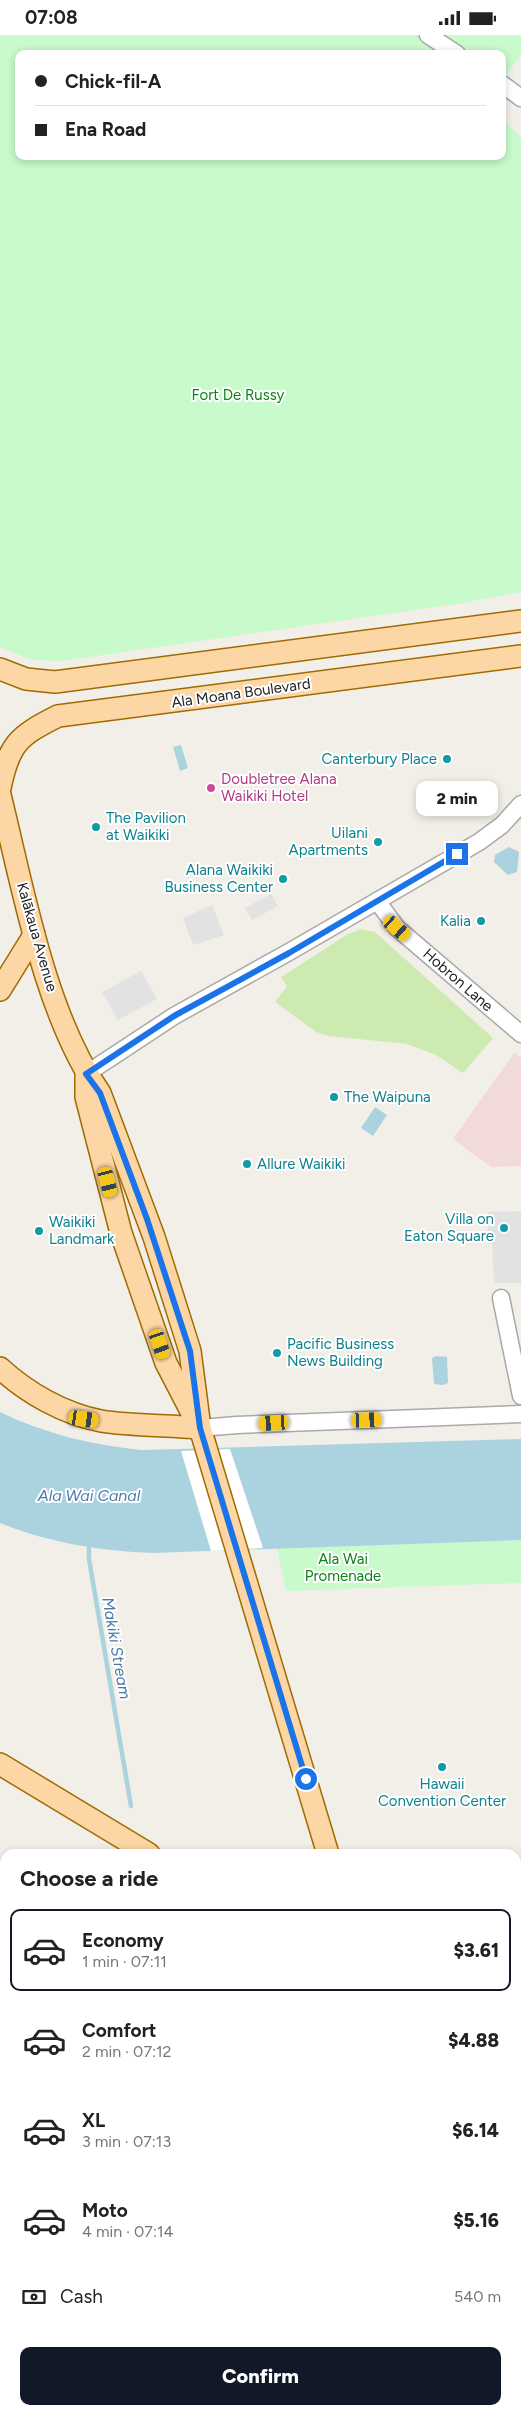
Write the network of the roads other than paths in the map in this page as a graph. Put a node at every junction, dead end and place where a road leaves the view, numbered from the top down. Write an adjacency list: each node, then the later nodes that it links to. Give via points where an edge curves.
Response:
1 (428, 35): 2 (street)
2 (451, 50)
3 (506, 87): 4 (street)
4 (521, 98)
5 (521, 621): 7 (main road, via 55,682 26,679)
6 (515, 660): 8 (main road, Ala Moana Boulevard, via 58,716 29,730 16,745 5,763)
7 (0, 669)
8 (0, 788)
9 (0, 795): 13 (main road, Kalākaua Avenue)
10 (521, 804): 12 (street, via 502,825 479,842)
11 (0, 859): 13 (main road)
12 (377, 901): 15 (street, Hobron Lane, via 397,928); 16 (street, via 174,1016)
13 (34, 935): 14 (main road); 16 (main road, Kalākaua Avenue, via 57,1006)
14 (0, 990)
15 (521, 1034)
16 (86, 1074): 23 (main road, Kalākaua Avenue, via 86,1097 121,1233 166,1363); 23 (main road, Kalākaua Avenue, via 100,1093 154,1237 190,1351)
17 (501, 1298): 20 (street)
18 (0, 1368): 22 (main road, via 51,1403)
19 (0, 1388): 22 (main road, via 68,1416)
20 (521, 1396)
21 (521, 1414): 23 (street)
22 (101, 1421): 23 (main road)
23 (200, 1428): 25 (main road, Kalākaua Avenue)
24 (0, 1764): 26 (main road)
25 (320, 1827): 27 (main road); 28 (main road, Kalākaua Avenue)
26 (122, 1847)
27 (317, 1849)
28 (327, 1849)

